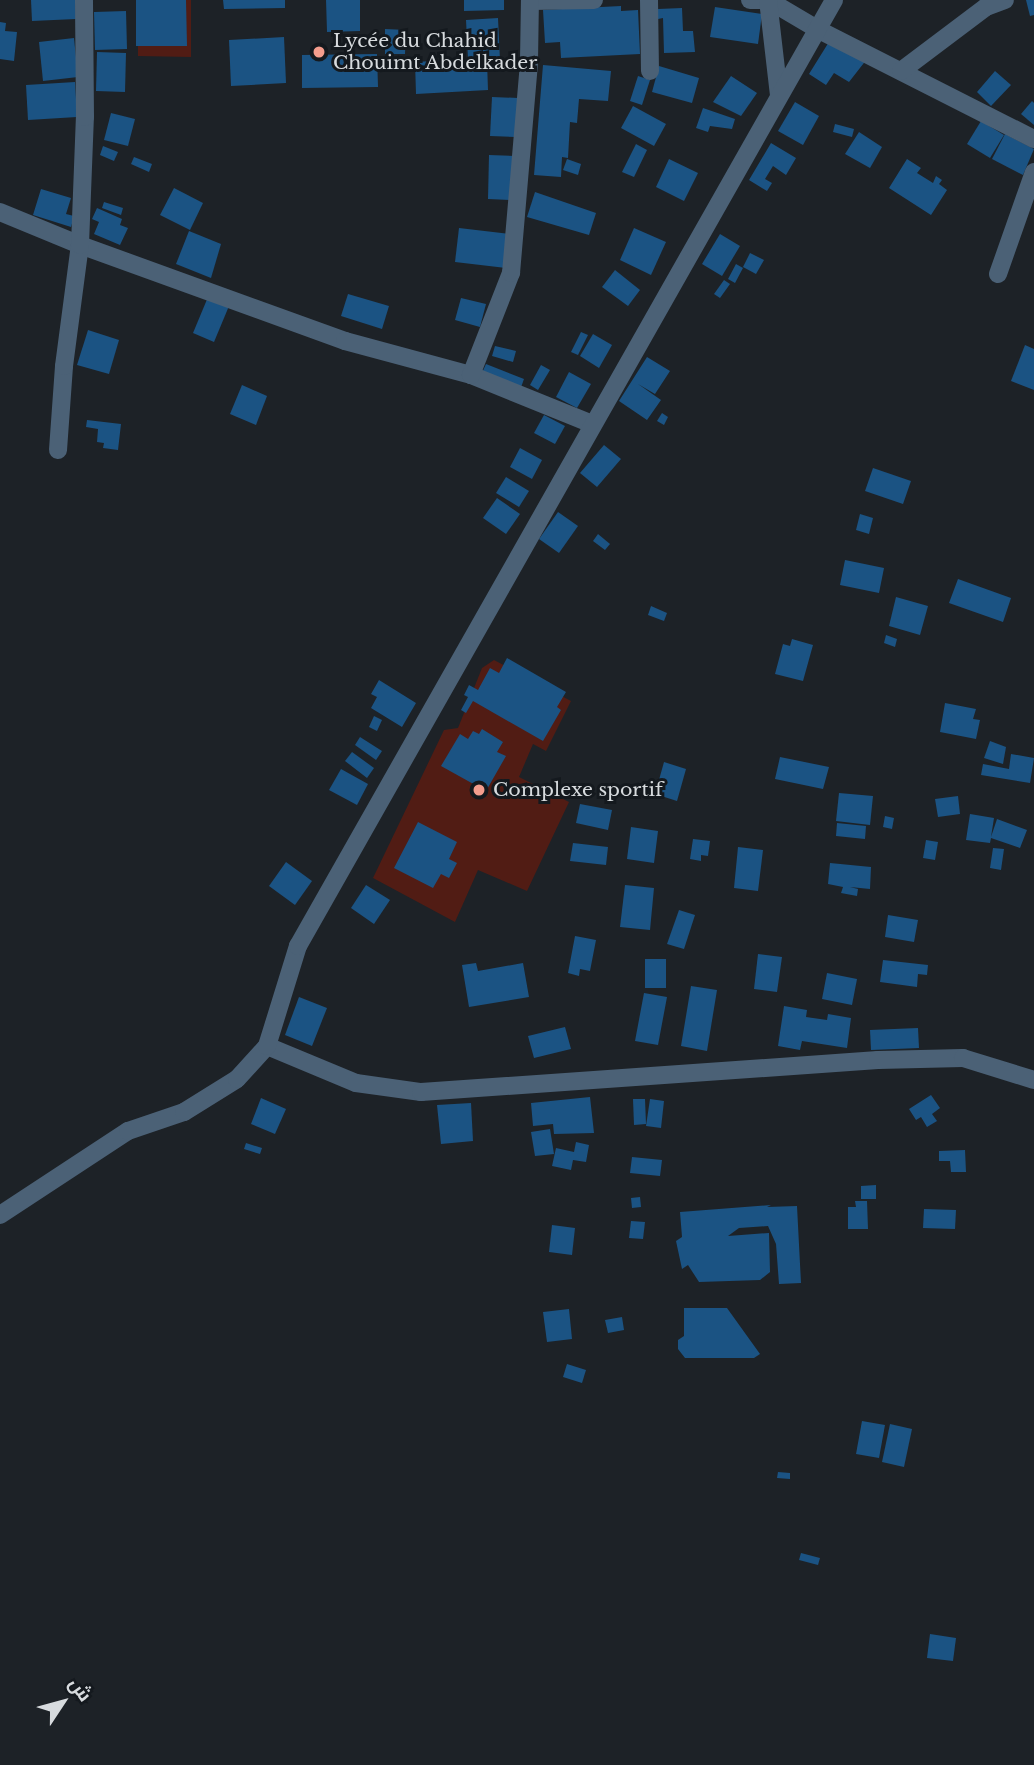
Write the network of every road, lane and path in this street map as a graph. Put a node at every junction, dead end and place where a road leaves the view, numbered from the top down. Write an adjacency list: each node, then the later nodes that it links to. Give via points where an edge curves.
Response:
1 (84, 0): 16 (street)
2 (530, 0): 3 (street); 18 (street, via 511,273)
3 (594, 0)
4 (649, 0): 10 (street)
5 (750, 0): 6 (street)
6 (768, 0): 9 (street); 12 (street)
7 (834, 0): 9 (street)
8 (1005, 0): 11 (street, via 986,7)
9 (817, 29): 11 (street); 12 (street)
10 (650, 71)
11 (901, 71): 13 (street)
12 (779, 95): 19 (street)
13 (1034, 139)
14 (1034, 172): 17 (street)
15 (0, 212): 16 (street)
16 (80, 245): 18 (street, via 345,341); 20 (street)
17 (998, 274)
18 (471, 375): 19 (street)
19 (592, 424): 21 (street, via 298,946)
20 (58, 450)
21 (267, 1046): 22 (street, via 356,1083 421,1092 963,1058); 23 (street, via 237,1079 184,1112 128,1131)
22 (1034, 1080)
23 (0, 1215)

